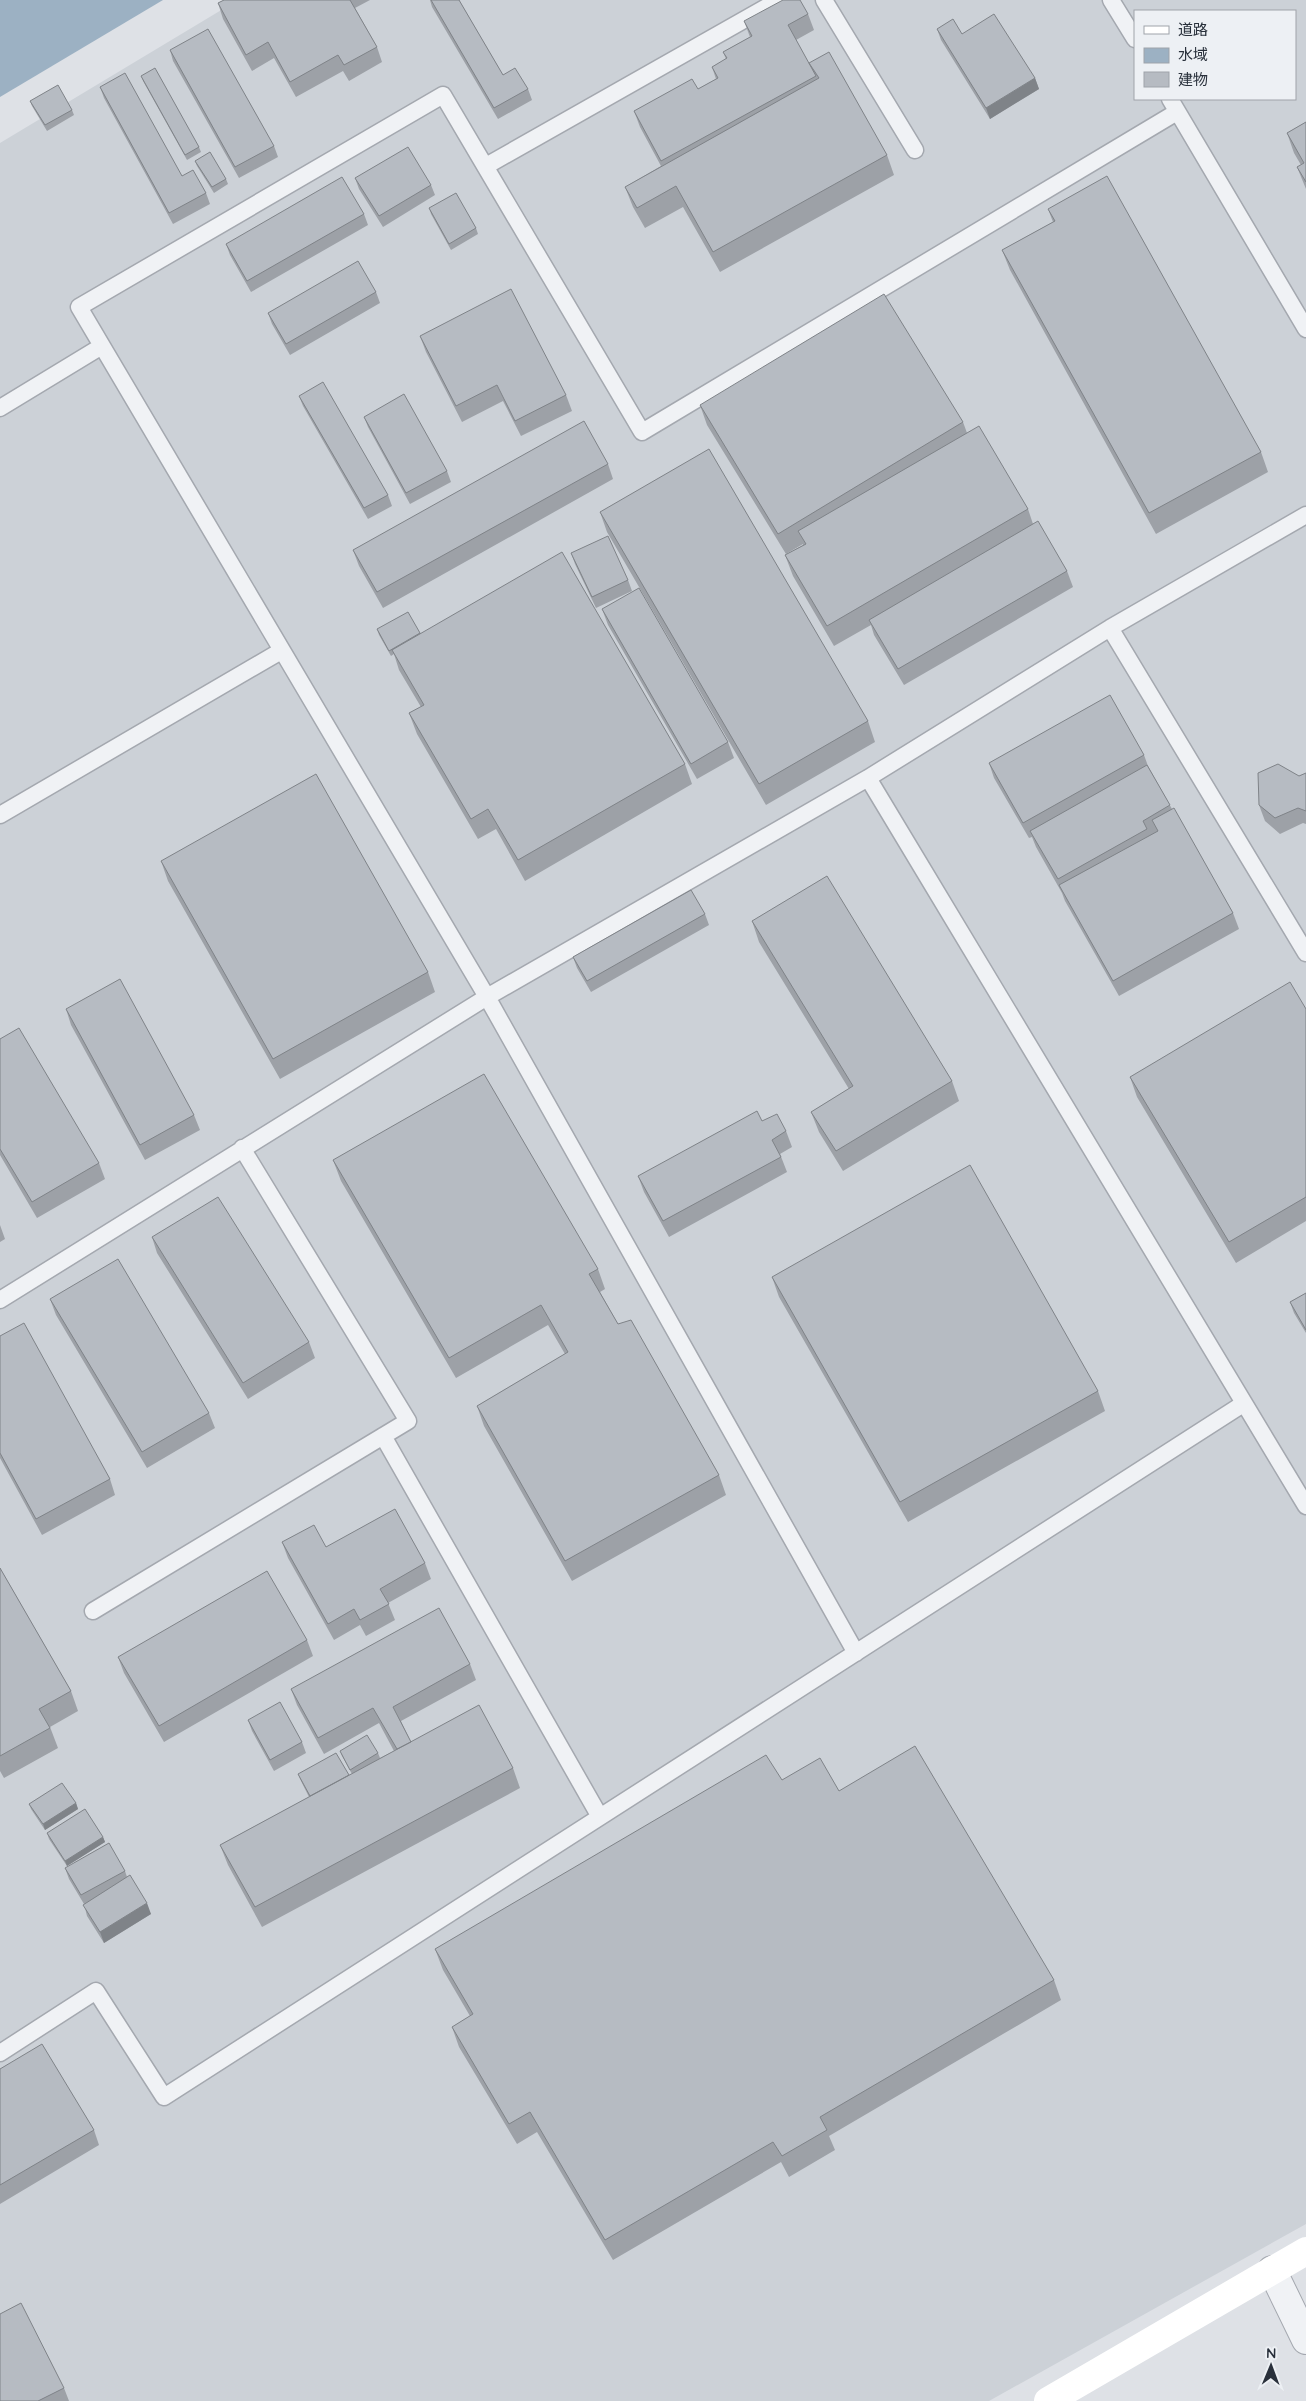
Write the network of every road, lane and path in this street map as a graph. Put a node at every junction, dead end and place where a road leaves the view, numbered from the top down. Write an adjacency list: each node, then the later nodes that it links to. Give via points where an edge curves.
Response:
1 (780, 0): 7 (lane)
2 (824, 0): 6 (lane)
3 (1112, 0): 4 (lane)
4 (1134, 38)
5 (1174, 105): 7 (lane, via 642,432); 8 (lane)
6 (915, 150)
7 (486, 166): 9 (lane, via 443,95 79,307)
8 (1306, 329)
9 (102, 346): 10 (lane); 13 (lane)
10 (0, 408)
11 (1306, 515): 12 (lane)
12 (1110, 628): 14 (lane); 16 (lane)
13 (280, 651): 15 (lane); 17 (lane)
14 (868, 778): 17 (lane); 20 (lane)
15 (0, 814)
16 (1306, 953)
17 (487, 997): 18 (lane); 24 (lane)
18 (242, 1148): 19 (lane); 21 (lane, via 408,1421)
19 (0, 1300)
20 (1243, 1404): 22 (lane); 24 (lane)
21 (383, 1436): 23 (lane); 25 (lane)
22 (1306, 1506)
23 (93, 1611)
24 (856, 1653): 25 (lane)
25 (600, 1817): 26 (lane, via 164,2097 96,1992)
26 (0, 2053)
27 (1306, 2251): 28 (street)
28 (1272, 2270): 29 (street); 30 (street)
29 (1306, 2340)
30 (1048, 2401)

